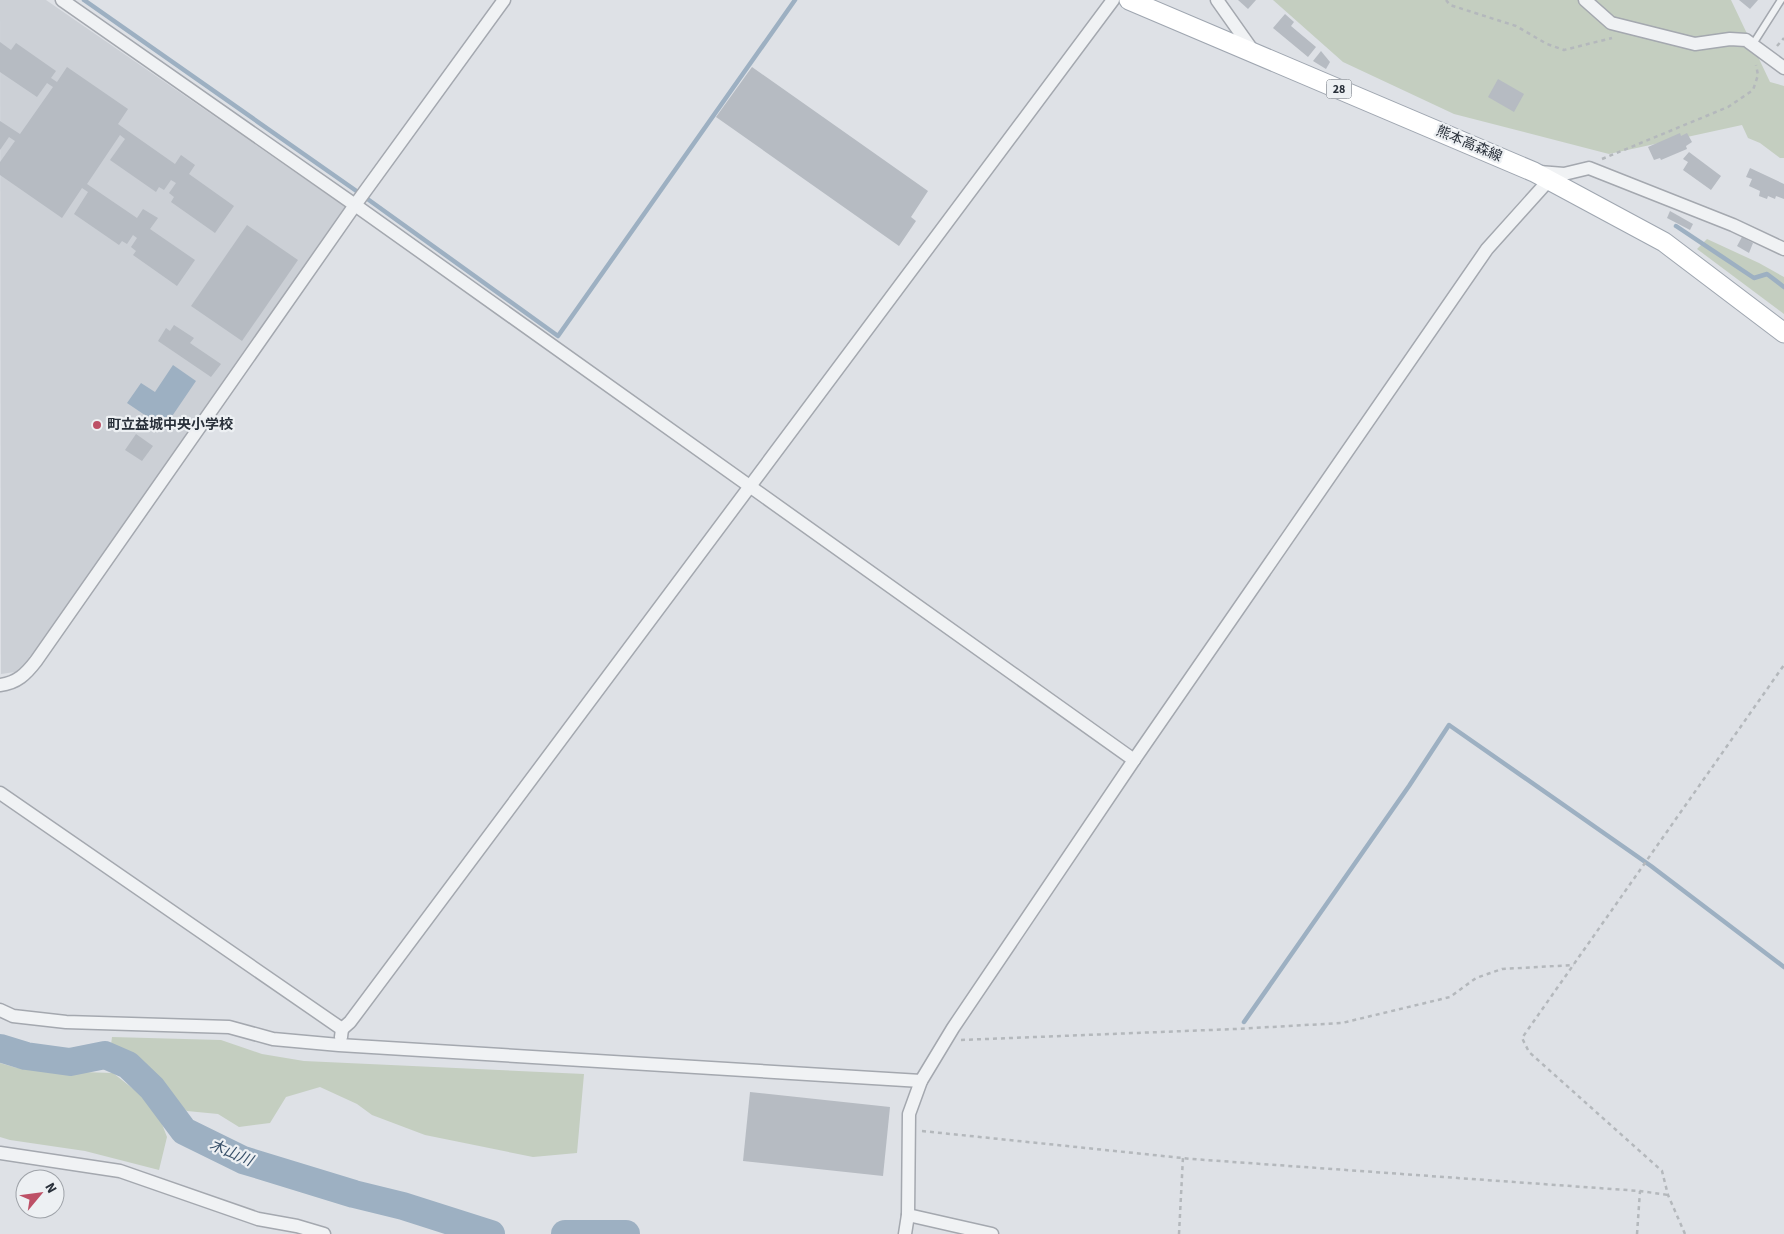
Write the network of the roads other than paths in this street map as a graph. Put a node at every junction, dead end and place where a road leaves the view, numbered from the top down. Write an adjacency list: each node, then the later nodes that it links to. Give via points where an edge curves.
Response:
1 (62, 0): 12 (street)
2 (504, 0): 12 (street)
3 (1113, 0): 15 (street)
4 (1129, 0): 9 (main road, 熊本高森線 / 28)
5 (1217, 0): 9 (street)
6 (1585, 0): 8 (street, via 1611,23 1695,44 1730,39 1746,40)
7 (1781, 0): 8 (lane)
8 (1752, 44): 10 (street)
9 (1255, 53): 11 (main road, 熊本高森線 / 28)
10 (1784, 68)
11 (1542, 176): 13 (street, via 1589,168 1734,225); 14 (main road, 熊本高森線 / 28, via 1664,242); 17 (street, via 1487,249)
12 (355, 205): 15 (street); 16 (street, via 36,661 24,676)
13 (1784, 249)
14 (1784, 333)
15 (750, 486): 17 (street); 20 (street)
16 (0, 685)
17 (1134, 760): 22 (street)
18 (0, 793): 20 (street)
19 (0, 1010): 21 (street, via 13,1016 66,1022 229,1027 273,1039)
20 (342, 1029): 21 (street)
21 (340, 1045): 22 (street)
22 (921, 1081): 24 (street, via 909,1114)
23 (0, 1153): 25 (street, via 120,1171 258,1219)
24 (907, 1224): 26 (street)
25 (324, 1234)
26 (992, 1234)

